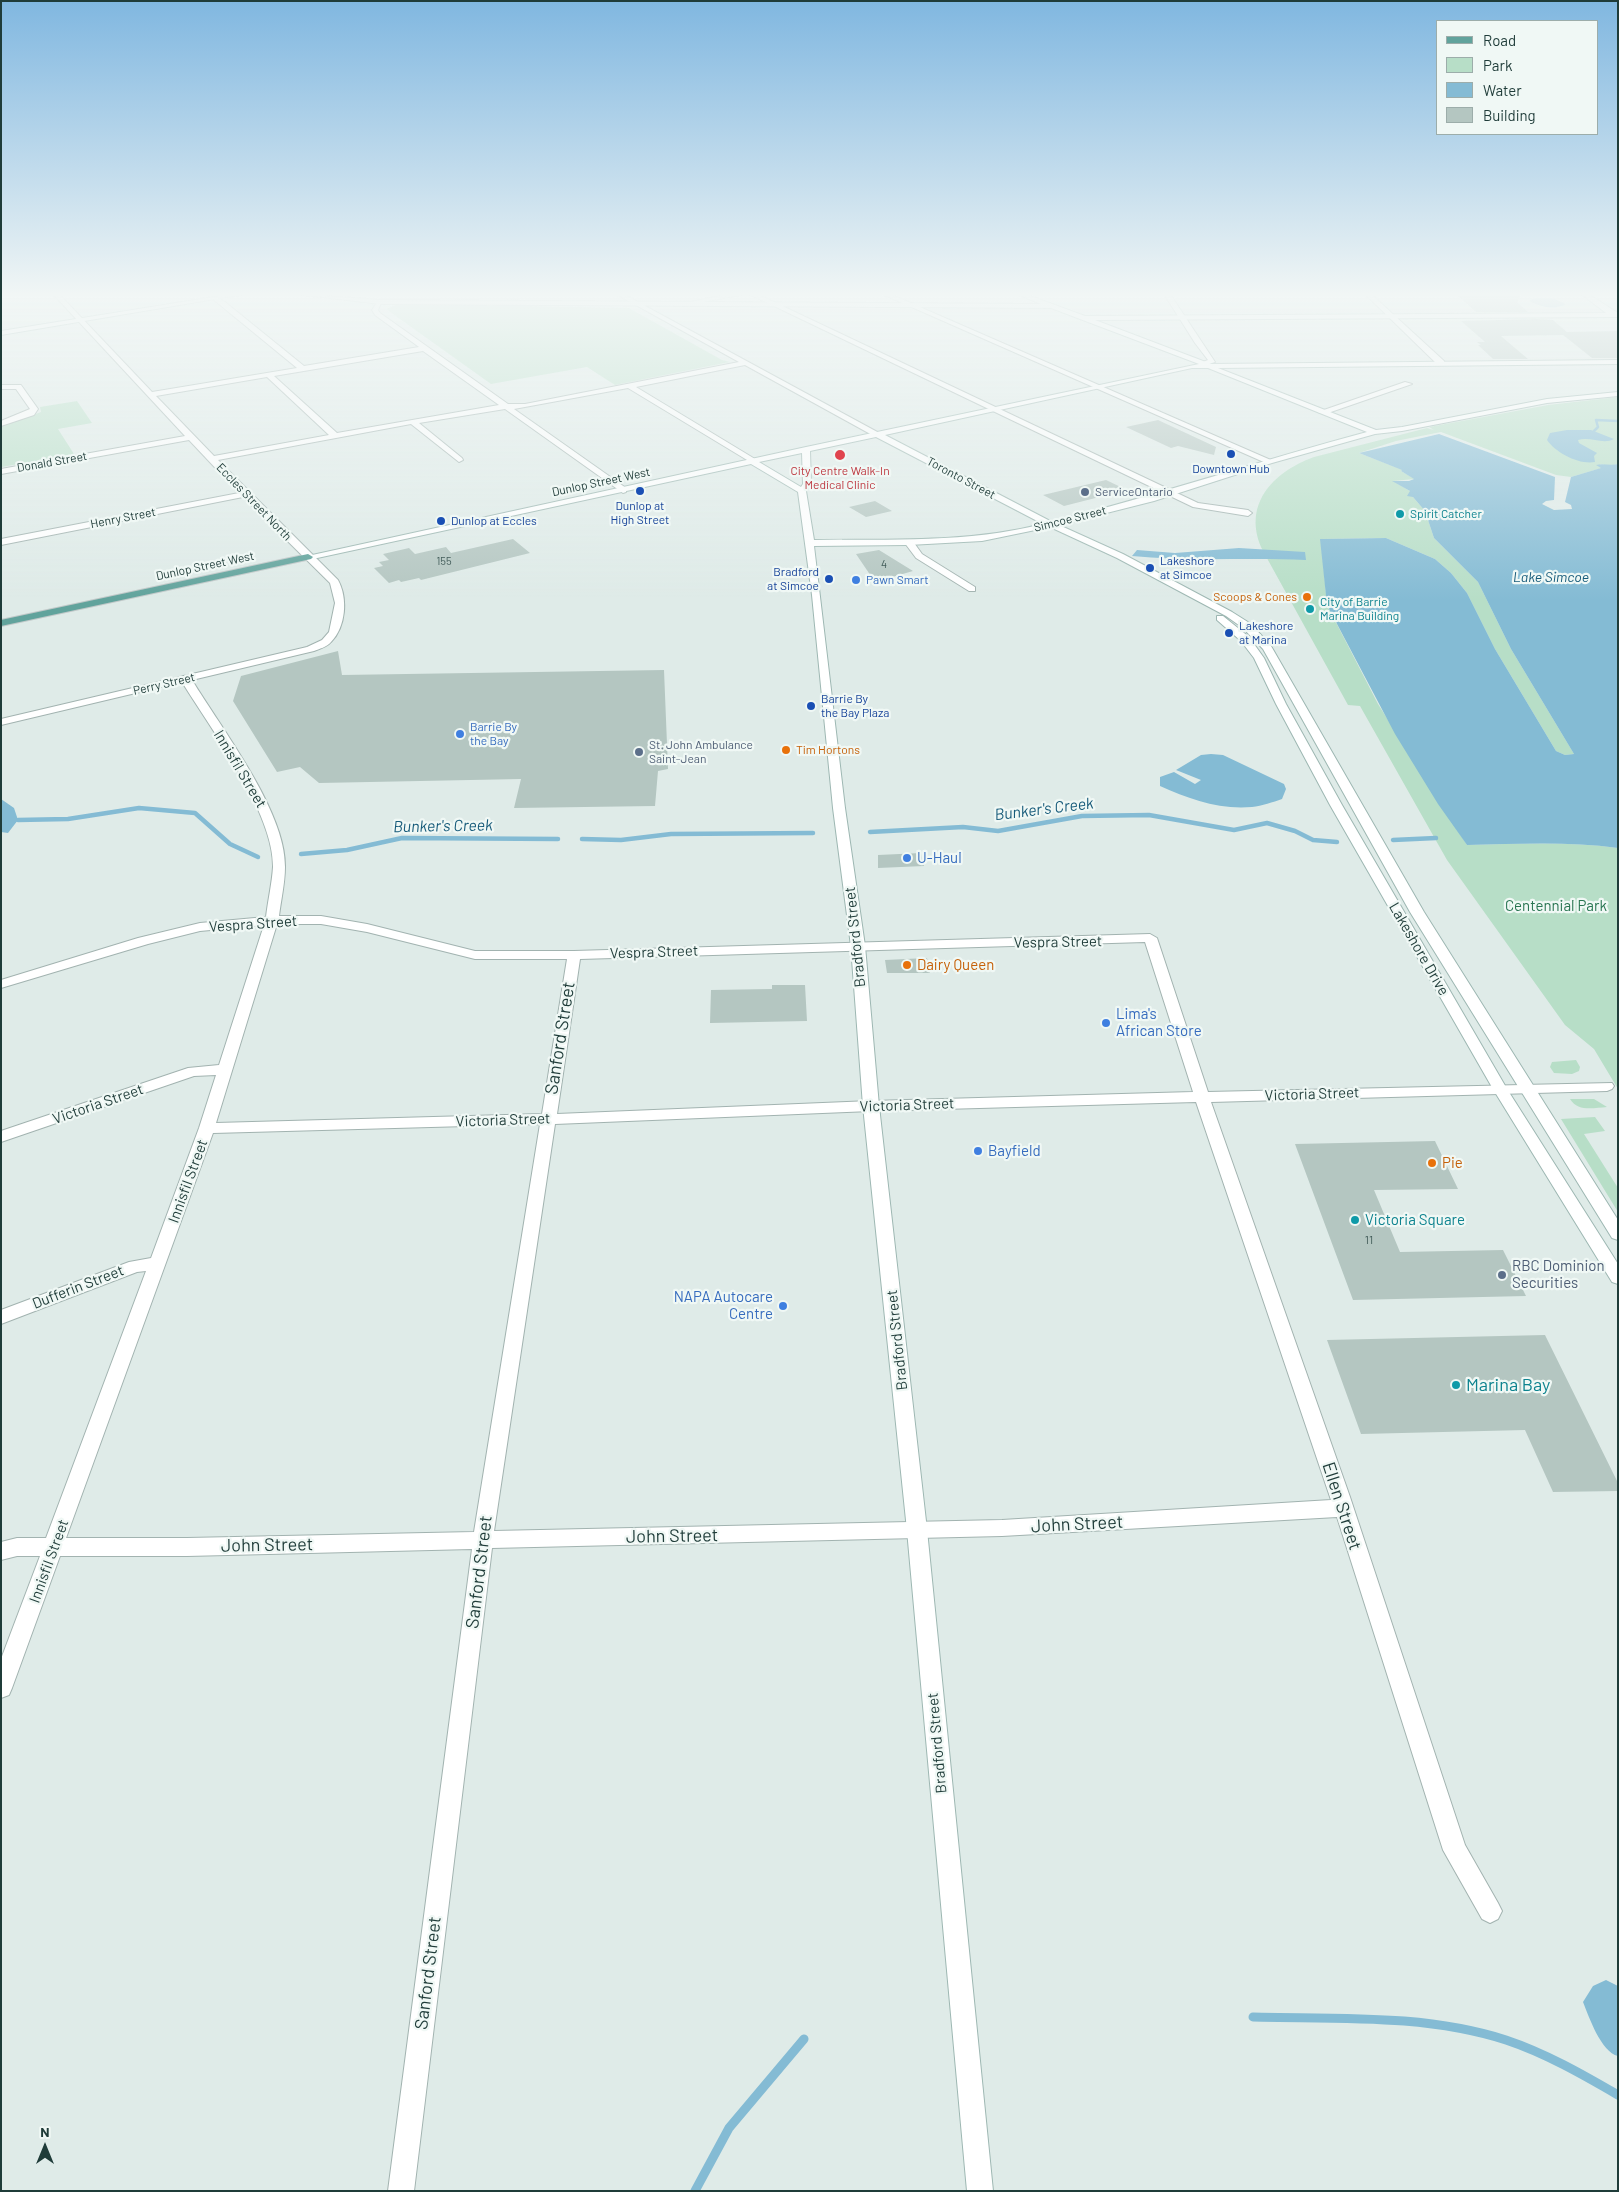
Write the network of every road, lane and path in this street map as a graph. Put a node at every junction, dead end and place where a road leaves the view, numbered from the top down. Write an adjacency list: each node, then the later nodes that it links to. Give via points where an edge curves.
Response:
1 (25, 396): 18 (street, via 34,409 32,413)
2 (154, 396): 22 (street, Eccles Street North)
3 (292, 396): 21 (street)
4 (492, 396): 14 (street)
5 (576, 396): 14 (street)
6 (647, 396): 26 (street)
7 (807, 396): 20 (street, Toronto Street)
8 (967, 396): 15 (street)
9 (1048, 396): 15 (street, Dunlop Street West)
10 (1122, 396): 27 (street)
11 (1284, 396): 16 (street)
12 (1370, 396): 16 (street)
13 (1589, 396): 19 (street, Simcoe Street)
14 (507, 407): 17 (street); 29 (street)
15 (991, 408): 20 (street, Dunlop Street West); 31 (street)
16 (1322, 412): 19 (street)
17 (413, 422): 21 (street); 25 (street)
18 (1, 424)
19 (1378, 432): 27 (street, Simcoe Street)
20 (877, 434): 23 (street, Dunlop Street West); 34 (street, Toronto Street)
21 (336, 436): 24 (street)
22 (191, 437): 24 (street, Eccles Street North); 28 (street, Donald Street)
23 (806, 449): 26 (street, Dunlop Street West); 30 (street, Bradford Street, via 807,484)
24 (212, 459): 32 (street, Eccles Street North)
25 (459, 460)
26 (752, 461): 29 (street, Dunlop Street West); 30 (street)
27 (1269, 461): 31 (street, Simcoe Street)
28 (1, 472)
29 (623, 490): 39 (street, Dunlop Street West)
30 (802, 491): 37 (street, Bradford Street)
31 (1171, 493): 33 (street, via 1196,504); 34 (street, Simcoe Street)
32 (245, 494): 35 (street, Henry Street); 39 (street, Eccles Street North)
33 (1248, 513)
34 (1050, 524): 36 (street, Simcoe Street, via 982,538); 38 (street, Toronto Street)
35 (1, 542)
36 (909, 542): 37 (street, Simcoe Street); 40 (street, via 918,556)
37 (809, 543): 47 (street, Bradford Street)
38 (1093, 545): 41 (street, Toronto Street, via 1110,559); 53 (street, Toronto Street, via 1162,577 1238,619 1267,648 1417,912)
39 (308, 557): 42 (main road, Dunlop Street West); 43 (street, Eccles Street North, via 339,588 337,625)
40 (972, 589)
41 (1224, 620): 52 (street, Lakeshore Drive, via 1260,658 1280,704 1336,805)
42 (1, 623)
43 (326, 642): 44 (street, Perry Street, via 293,655)
44 (185, 678): 45 (street, Perry Street); 46 (street, Innisfil Street, via 260,799 274,832 279,866)
45 (1, 722)
46 (272, 920): 48 (street, Vespra Street, via 321,920 475,955); 49 (street, Vespra Street, via 200,928 143,941); 50 (street, Innisfil Street)
47 (858, 946): 48 (street, Vespra Street); 54 (street, Vespra Street, via 1150,938); 55 (street, Bradford Street)
48 (574, 955): 56 (street, Sanford Street)
49 (1, 984)
50 (225, 1070): 57 (street, Innisfil Street); 58 (street, Victoria Street, via 194,1071)
51 (1607, 1086): 53 (street, Victoria Street)
52 (1500, 1089): 53 (street, Victoria Street); 54 (street, Victoria Street); 61 (street, Lakeshore Drive)
53 (1527, 1089): 59 (street)
54 (1202, 1098): 55 (street, Victoria Street); 63 (street, Ellen Street)
55 (871, 1106): 56 (street, Victoria Street); 64 (street, Bradford Street)
56 (547, 1119): 57 (street, Victoria Street); 65 (street, Sanford Street)
57 (207, 1128): 60 (street, Innisfil Street)
58 (1, 1137)
59 (1618, 1234)
60 (157, 1264): 62 (street, Dufferin Street, via 135,1266); 66 (street, Innisfil Street)
61 (1618, 1278)
62 (1, 1317)
63 (1343, 1508): 64 (street, John Street, via 1036,1527); 69 (street, Ellen Street, via 1455,1850)
64 (918, 1530): 65 (street, John Street); 71 (street, Bradford Street)
65 (483, 1540): 66 (street, John Street); 70 (street, Sanford Street)
66 (54, 1547): 67 (street, John Street, via 17,1547); 68 (street, Innisfil Street)
67 (1, 1551)
68 (1, 1688)
69 (1490, 1911)
70 (401, 2191)
71 (980, 2191)

